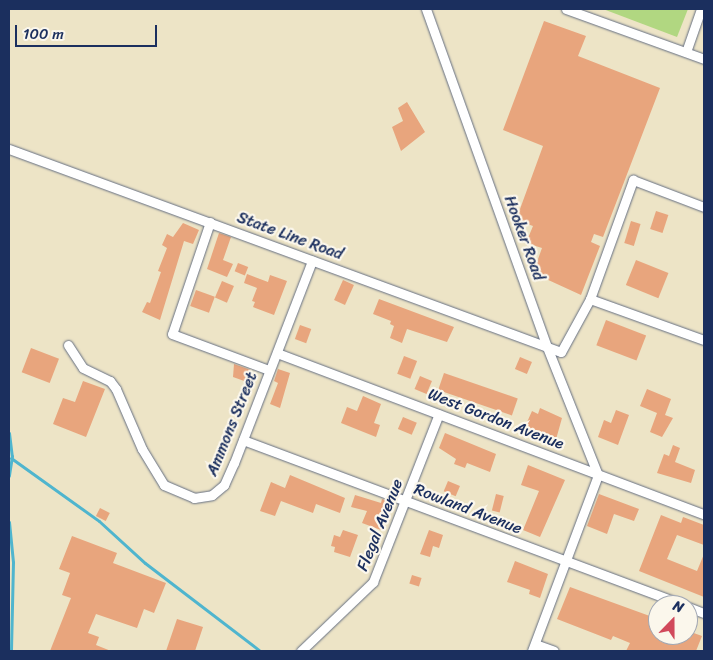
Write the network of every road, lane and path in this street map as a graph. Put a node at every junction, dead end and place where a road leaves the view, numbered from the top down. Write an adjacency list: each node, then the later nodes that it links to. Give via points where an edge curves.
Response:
1 (426, 9): 13 (street, Hooker Road)
2 (566, 9): 4 (street)
3 (701, 9): 4 (street)
4 (686, 52): 5 (street)
5 (704, 59)
6 (9, 149): 8 (street, State Line Road)
7 (704, 207): 10 (street, via 633,180)
8 (210, 222): 9 (street, State Line Road); 15 (street, via 172,334)
9 (312, 261): 13 (street, State Line Road); 14 (street, Ammons Street)
10 (590, 299): 11 (street); 13 (street, State Line Road, via 561,352)
11 (704, 340)
12 (68, 345): 17 (street, Ammons Street, via 80,364 110,381 116,389 142,449 169,488 194,498 217,492 224,485)
13 (547, 347): 18 (street, Hooker Road)
14 (277, 352): 15 (street, Ammons Street); 16 (street, West Gordon Avenue)
15 (269, 370): 17 (street, Ammons Street)
16 (439, 414): 18 (street, West Gordon Avenue); 19 (street, Flegal Avenue)
17 (243, 440): 19 (street, Rowland Avenue)
18 (598, 475): 20 (street, West Gordon Avenue); 21 (street)
19 (406, 502): 21 (street, Rowland Avenue); 24 (street, Flegal Avenue, via 373,582)
20 (704, 514)
21 (566, 562): 22 (street, Rowland Avenue); 23 (street)
22 (657, 595)
23 (534, 648): 25 (street)
24 (301, 651)
25 (554, 651)

